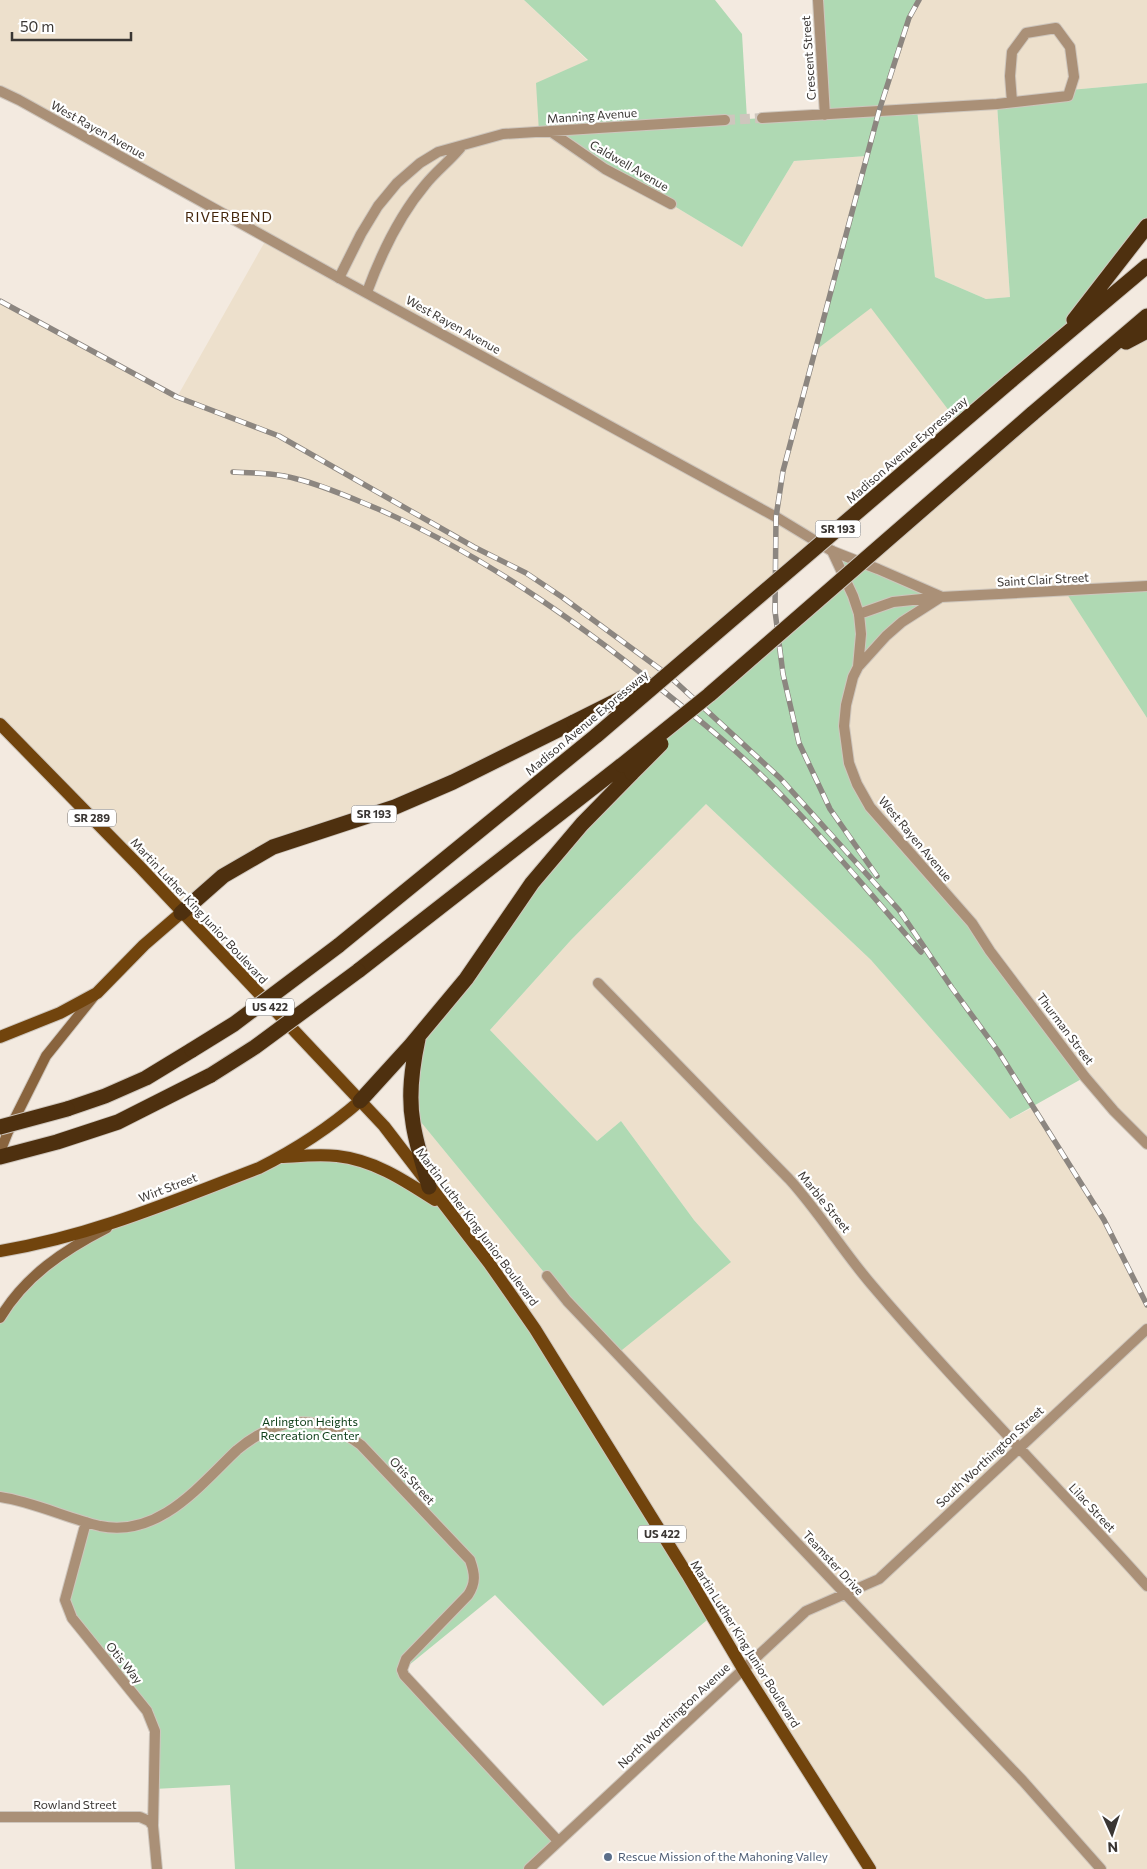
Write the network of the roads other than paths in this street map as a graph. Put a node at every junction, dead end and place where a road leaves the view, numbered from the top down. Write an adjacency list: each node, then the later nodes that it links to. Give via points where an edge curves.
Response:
1 (818, 0): 4 (street, Crescent Street)
2 (0, 91): 12 (street, West Rayen Avenue)
3 (1012, 102): 3 (street, via 1068,96 1074,77 1070,47 1056,28 1026,33 1012,52); 4 (street)
4 (825, 114): 5 (street)
5 (762, 118)
6 (725, 120): 7 (street, Manning Avenue)
7 (550, 131): 8 (street, Manning Avenue, via 503,134); 9 (street, Caldwell Avenue, via 605,169)
8 (462, 146): 12 (street, Manning Avenue, via 438,152 397,183 378,206); 13 (street, via 413,200 380,259)
9 (671, 204)
10 (1147, 226): 16 (highway)
11 (1147, 266): 16 (highway, Madison Avenue Expressway / SR 193)
12 (339, 278): 13 (street, West Rayen Avenue)
13 (367, 292): 18 (street, West Rayen Avenue)
14 (1147, 316): 17 (highway)
15 (1147, 330): 17 (highway)
16 (1054, 345): 23 (highway, Madison Avenue Expressway / SR 193, bridge)
17 (1096, 358): 25 (highway, bridge)
18 (832, 551): 20 (street, Saint Clair Street); 21 (street)
19 (1147, 586): 20 (street, Saint Clair Street)
20 (941, 597): 21 (street, Saint Clair Street, via 893,602); 22 (street, West Rayen Avenue, via 902,622)
21 (859, 614): 22 (street)
22 (858, 667): 27 (street, West Rayen Avenue, via 846,705 844,726 848,756 857,784 883,823)
23 (668, 675): 26 (highway, SR 193, bridge, via 396,807 272,847 223,876); 33 (highway, Madison Avenue Expressway, bridge, via 338,946 234,1024 146,1078 67,1109)
24 (0, 724): 26 (main road, Martin Luther King Junior Boulevard / SR 289)
25 (627, 769): 30 (highway, via 532,883 466,978); 36 (highway, bridge, via 255,1047 211,1075 118,1122)
26 (181, 913): 29 (main road); 32 (main road, Martin Luther King Junior Boulevard / US 422)
27 (972, 923): 34 (street, Thurman Street, via 1085,1078)
28 (598, 983): 45 (street, Marble Street, via 808,1200 870,1283)
29 (97, 992): 31 (main road, via 60,1013); 35 (main road, via 46,1056)
30 (418, 1036): 32 (highway); 38 (highway, via 411,1078 411,1110)
31 (0, 1037)
32 (360, 1101): 37 (main road, Wirt Street, via 334,1124); 38 (main road, Martin Luther King Junior Boulevard / US 422, via 384,1126)
33 (0, 1127)
34 (1147, 1144)
35 (0, 1152)
36 (0, 1157)
37 (280, 1157): 39 (main road, US 422, via 336,1156 360,1161 402,1178); 40 (main road, Wirt Street / US 422)
38 (430, 1187): 39 (main road, Martin Luther King Junior Boulevard / US 422)
39 (444, 1206): 50 (main road, Martin Luther King Junior Boulevard / US 422, via 490,1263 535,1329)
40 (122, 1221): 41 (main road, US 422); 43 (main road, Wirt Street, via 60,1255 27,1282)
41 (0, 1251)
42 (547, 1276): 49 (street, Teamster Drive, via 567,1301)
43 (0, 1318)
44 (1147, 1329): 45 (street, South Worthington Street)
45 (1018, 1448): 48 (street, Lilac Street); 49 (street, South Worthington Street, via 879,1579)
46 (0, 1497): 47 (street, Otis Street)
47 (86, 1522): 52 (street, Otis Way, via 65,1600 72,1618 147,1711 155,1731); 53 (street, Otis Street, via 120,1528 158,1519 249,1440 277,1426 317,1423 345,1433 361,1445 470,1560 474,1572 473,1588 406,1659 402,1670 404,1674)
48 (1147, 1586)
49 (845, 1594): 50 (street, North Worthington Avenue, via 806,1611); 57 (street, Teamster Drive)
50 (743, 1669): 53 (street, North Worthington Avenue); 56 (main road, Martin Luther King Junior Boulevard / US 422)
51 (0, 1817): 52 (street, Rowland Street, via 140,1817)
52 (151, 1823): 54 (street, Otis Way)
53 (558, 1841): 55 (street, North Worthington Avenue)
54 (157, 1869)
55 (529, 1869)
56 (870, 1869)
57 (1101, 1869)

